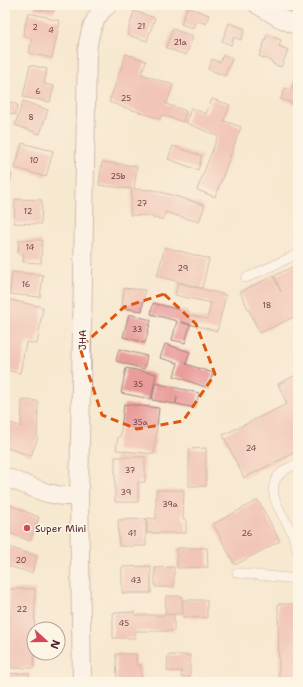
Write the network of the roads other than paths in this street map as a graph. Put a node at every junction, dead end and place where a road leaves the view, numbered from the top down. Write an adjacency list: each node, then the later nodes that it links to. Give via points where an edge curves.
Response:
1 (106, 5): 8 (street, ЈНА, via 91,30 87,52)
2 (258, 5): 3 (street)
3 (298, 26)
4 (298, 254): 5 (lane)
5 (246, 278)
6 (298, 463): 9 (lane, via 276,479 273,494 292,532)
7 (5, 477): 8 (street, via 47,493)
8 (79, 496): 12 (street, ЈНА)
9 (298, 552)
10 (237, 572): 11 (lane)
11 (298, 579)
12 (82, 682)

